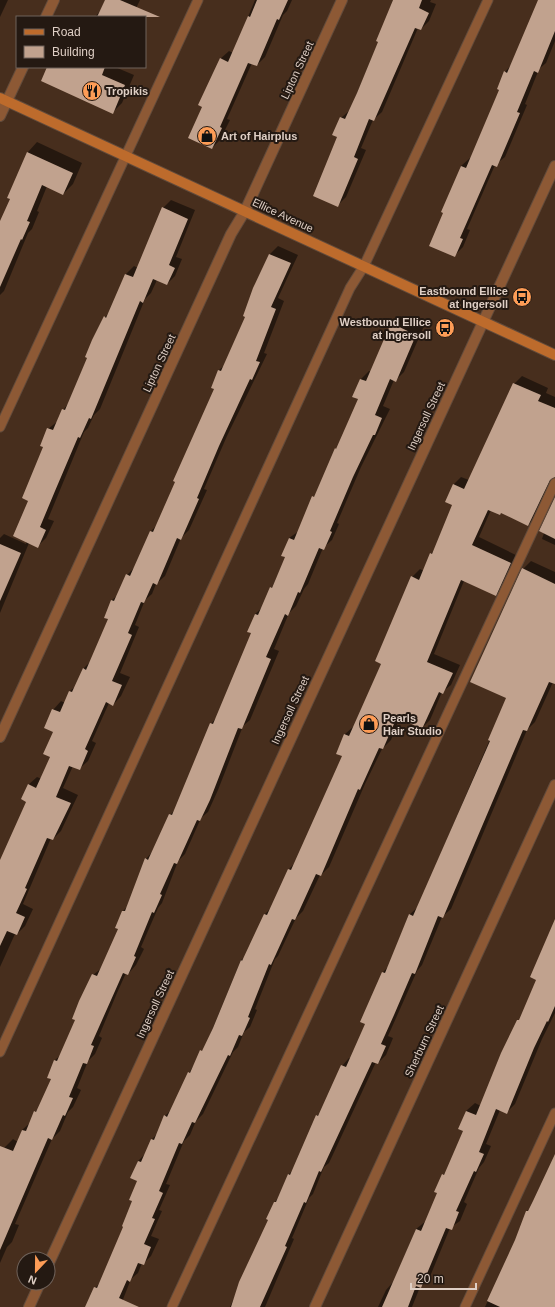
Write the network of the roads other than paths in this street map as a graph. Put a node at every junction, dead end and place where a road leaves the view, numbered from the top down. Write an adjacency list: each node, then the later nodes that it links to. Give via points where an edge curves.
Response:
1 (54, 0): 5 (street)
2 (198, 0): 9 (lane)
3 (342, 0): 11 (street, Lipton Street)
4 (488, 0): 12 (lane)
5 (46, 16)
6 (22, 68): 7 (street)
7 (3, 100): 8 (street); 9 (main road, Ellice Avenue)
8 (0, 116)
9 (125, 156): 11 (main road, Ellice Avenue); 15 (lane)
10 (555, 166): 13 (street, Ingersoll Street)
11 (245, 211): 12 (main road, Ellice Avenue); 17 (street, Lipton Street, via 231,234)
12 (364, 266): 13 (main road, Ellice Avenue); 19 (lane, via 350,288)
13 (483, 322): 14 (main road, Ellice Avenue); 21 (street, Ingersoll Street)
14 (555, 355)
15 (0, 427)
16 (555, 483): 24 (lane)
17 (0, 737)
18 (555, 784): 25 (street, Sherburn Street)
19 (0, 1052)
20 (555, 1113): 26 (lane)
21 (54, 1251)
22 (36, 1291): 23 (street)
23 (29, 1307)
24 (172, 1307)
25 (315, 1307)
26 (465, 1307)

